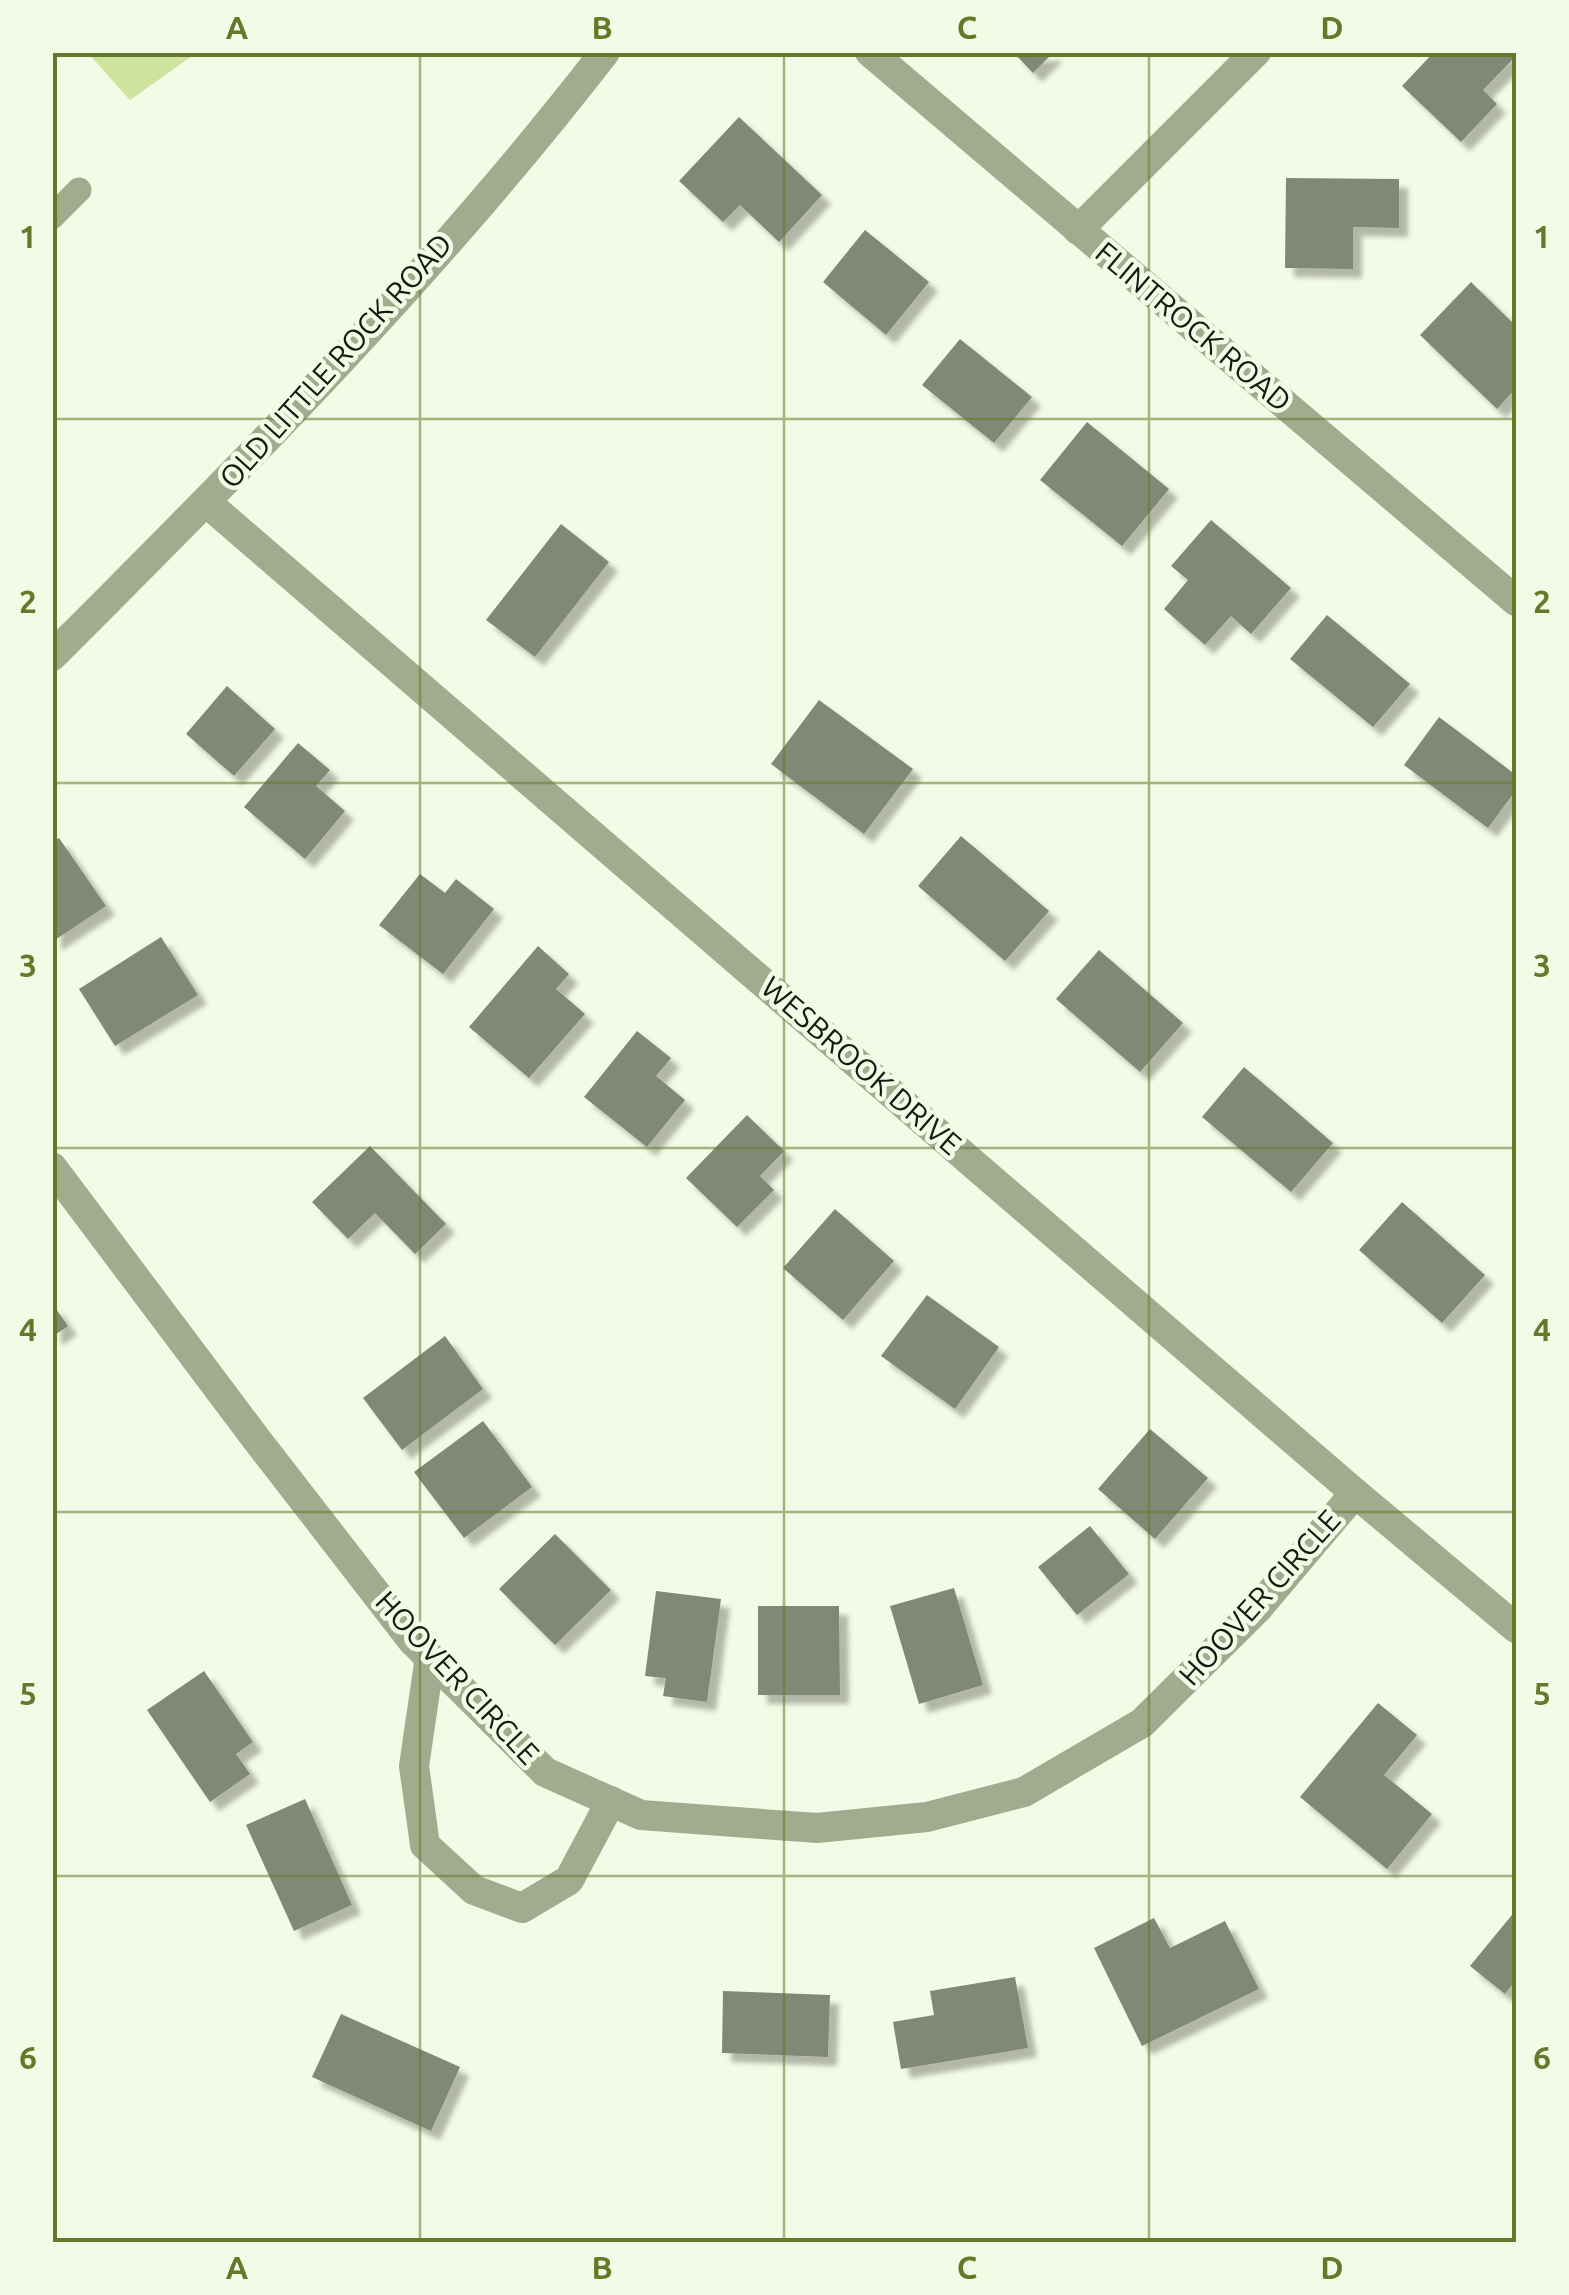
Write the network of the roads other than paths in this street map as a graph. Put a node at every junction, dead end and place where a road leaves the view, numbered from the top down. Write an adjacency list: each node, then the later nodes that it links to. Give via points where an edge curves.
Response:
1 (605, 52): 7 (street, OLD LITTLE ROCK ROAD, via 492,189)
2 (870, 52): 6 (street, FLINTROCK ROAD)
3 (1256, 52): 6 (street)
4 (79, 190): 5 (lane)
5 (52, 218)
6 (1078, 230): 8 (street, FLINTROCK ROAD)
7 (207, 502): 9 (street, OLD LITTLE ROCK ROAD); 11 (street, WESBROOK DRIVE)
8 (1516, 601)
9 (52, 656)
10 (52, 1167): 13 (street, HOOVER CIRCLE)
11 (1355, 1493): 12 (street, WESBROOK DRIVE); 14 (street, HOOVER CIRCLE, via 1258,1608 1142,1724 1024,1792 927,1817 817,1828 641,1815)
12 (1516, 1628)
13 (430, 1657): 14 (street, HOOVER CIRCLE, via 546,1772); 14 (street, via 414,1766 425,1845 474,1890 522,1908 568,1880)
14 (611, 1801)

